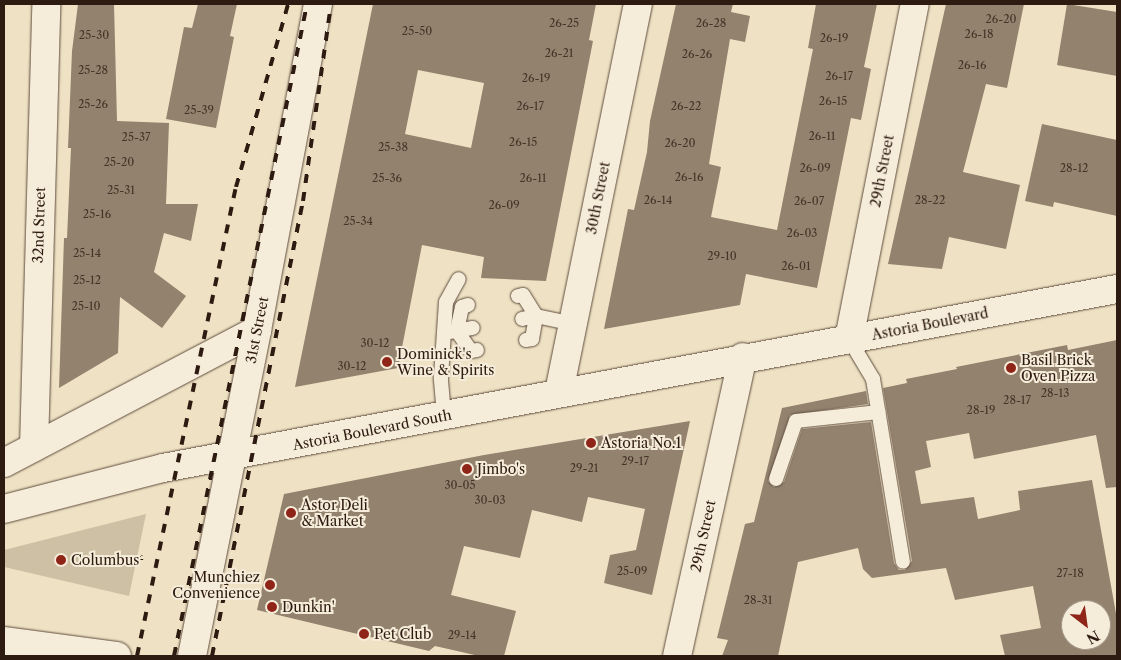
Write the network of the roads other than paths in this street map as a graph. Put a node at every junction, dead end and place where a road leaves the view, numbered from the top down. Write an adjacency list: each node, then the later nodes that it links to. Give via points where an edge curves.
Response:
1 (46, 4): 21 (main road, 32nd Street)
2 (318, 4): 12 (main road, 31st Street)
3 (638, 4): 10 (main road, 30th Street)
4 (915, 4): 14 (main road, 29th Street)
5 (459, 278): 13 (lane, via 446,302)
6 (1117, 289): 14 (main road, Astoria Boulevard)
7 (518, 296): 9 (lane, via 523,295)
8 (468, 305): 13 (lane, via 462,306)
9 (529, 317): 10 (lane); 15 (lane, via 532,339)
10 (573, 324): 18 (main road, 30th Street)
11 (472, 328): 13 (lane)
12 (258, 330): 21 (main road); 22 (main road, 31st Street)
13 (451, 332): 16 (lane, via 471,351); 20 (lane, via 441,377)
14 (849, 339): 17 (main road, Astoria Boulevard); 19 (lane, via 873,379)
15 (526, 340)
16 (477, 350)
17 (742, 357): 18 (main road, Astoria Boulevard South); 30 (main road, 29th Street)
18 (559, 392): 20 (main road, Astoria Boulevard South)
19 (879, 412): 24 (lane, via 796,421); 26 (lane)
20 (444, 415): 22 (main road, Astoria Boulevard South)
21 (34, 447): 23 (main road)
22 (232, 457): 25 (main road, Astoria Boulevard South, via 163,468); 29 (main road, 31st Street)
23 (4, 463)
24 (776, 479)
25 (4, 509)
26 (904, 562)
27 (4, 641): 28 (main road)
28 (117, 656)
29 (192, 656)
30 (677, 656)

